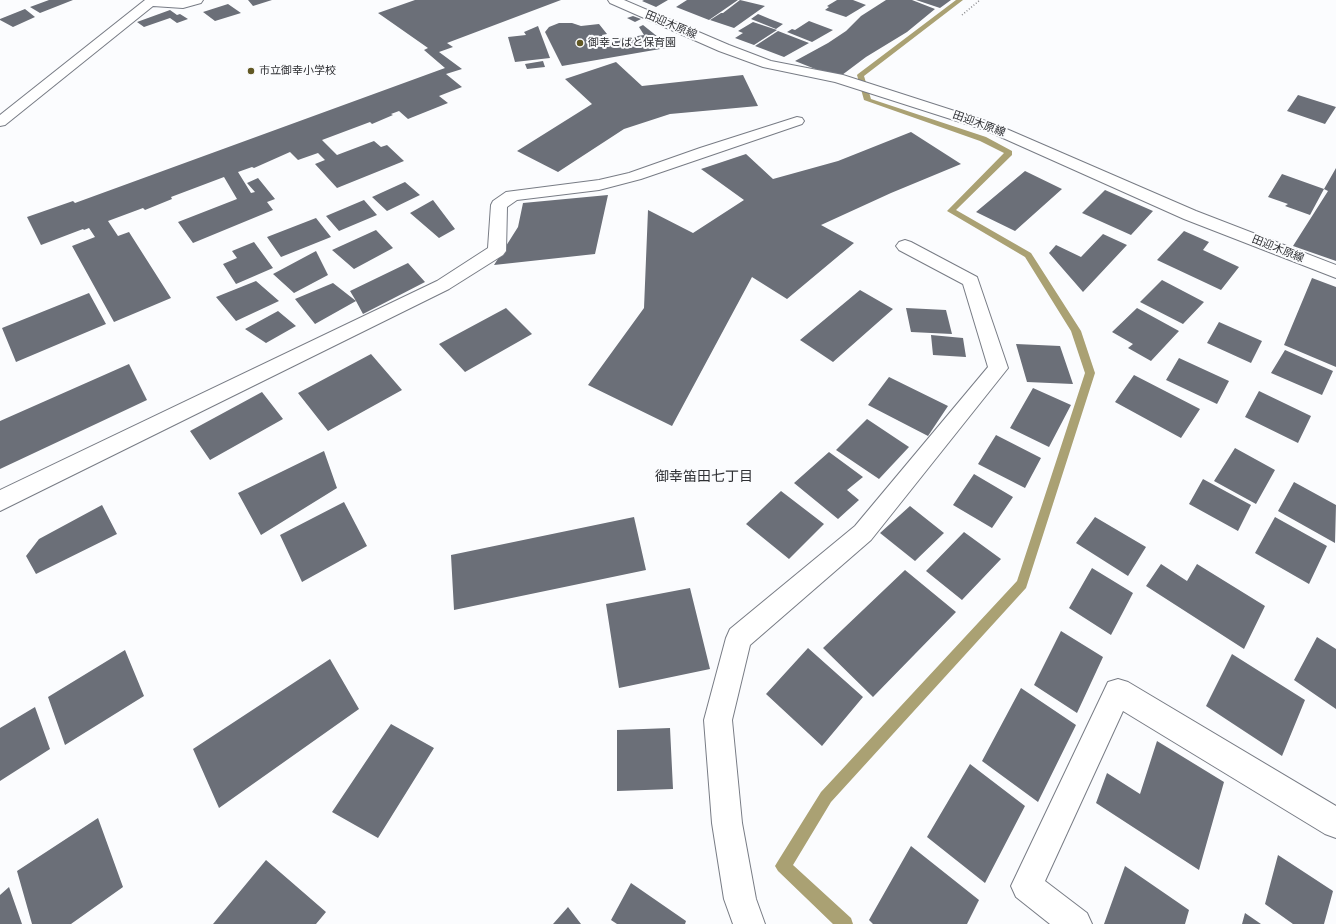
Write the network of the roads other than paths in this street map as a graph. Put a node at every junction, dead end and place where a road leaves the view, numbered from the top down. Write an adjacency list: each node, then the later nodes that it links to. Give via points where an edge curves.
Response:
1 (197, 0): 3 (street, via 184,4)
2 (614, 0): 7 (street, 田迎木原線, via 724,48 768,64 838,78 990,127 1190,215)
3 (152, 1): 5 (street)
4 (797, 121): 8 (street, via 635,176 599,185 512,196 499,205 497,251 443,285)
5 (0, 122)
6 (905, 246): 10 (street, via 971,281 998,368 864,533 739,638 718,720 727,823 740,899)
7 (1336, 272)
8 (0, 501)
9 (1336, 823): 11 (street, via 1118,692 1027,886)
10 (749, 924)
11 (1076, 924)

